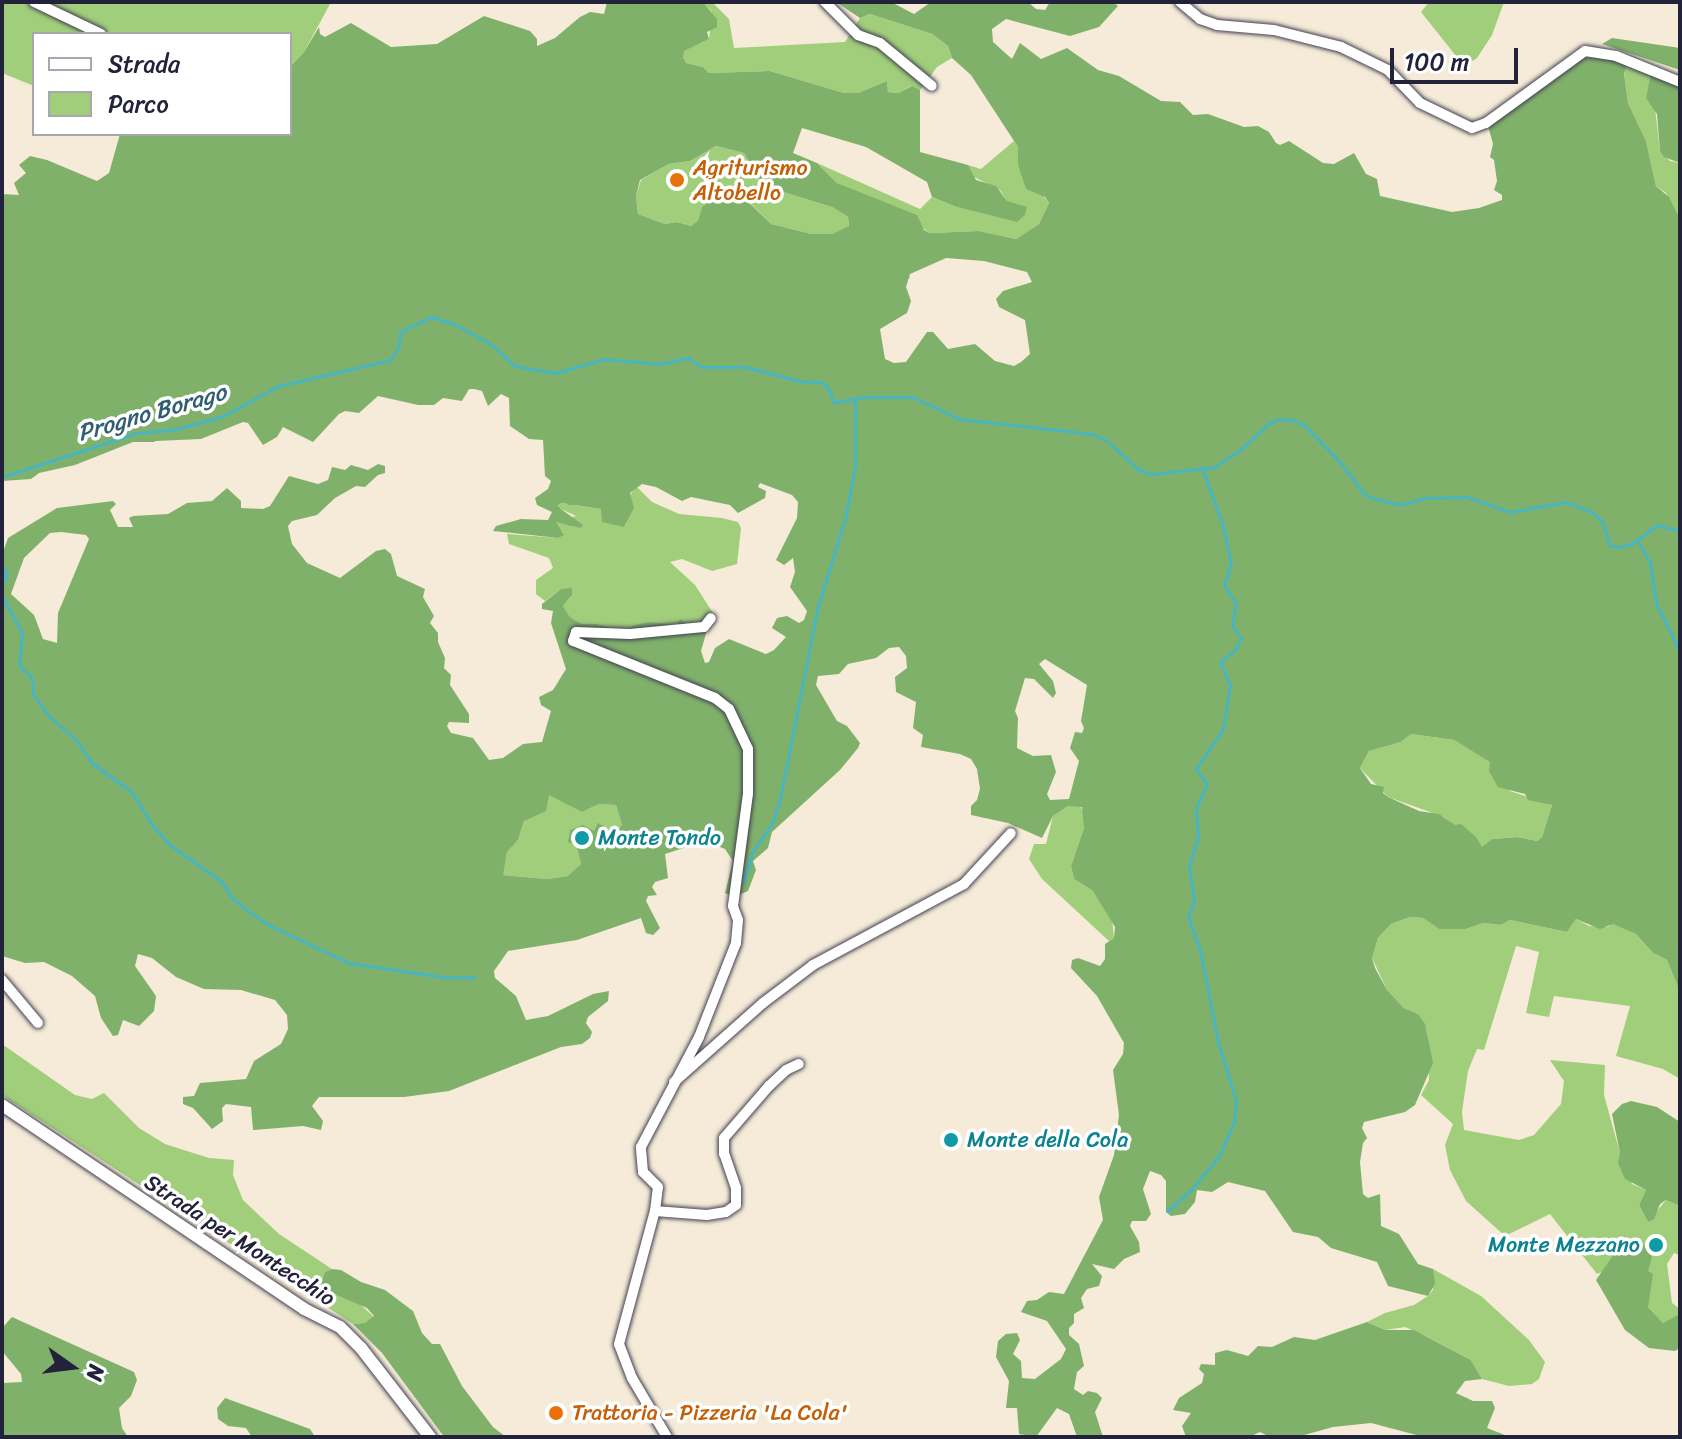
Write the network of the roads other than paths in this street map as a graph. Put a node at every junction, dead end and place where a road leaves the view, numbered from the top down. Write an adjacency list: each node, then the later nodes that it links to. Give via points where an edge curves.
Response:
1 (34, 2): 4 (street)
2 (825, 2): 6 (street, via 858,35 880,43)
3 (1180, 2): 5 (street, via 1217,25 1274,30 1341,47 1388,70 1420,103 1472,128 1585,51 1616,56)
4 (97, 32)
5 (1680, 82)
6 (932, 86)
7 (711, 618): 12 (street, via 704,627 630,634 576,632 573,641 715,698 729,709 748,749 748,793 733,906 736,943 699,1037)
8 (1011, 833): 12 (street, via 964,884 813,965)
9 (2, 980): 10 (street)
10 (38, 1023)
11 (799, 1064): 14 (street, via 778,1078 724,1138 736,1205 707,1215)
12 (672, 1083): 14 (street, via 641,1147 643,1172 658,1187)
13 (2, 1105): 15 (street, Strada per Montecchio, via 304,1309 340,1327)
14 (655, 1211): 16 (street, via 619,1344 632,1378)
15 (430, 1437)
16 (667, 1437)

